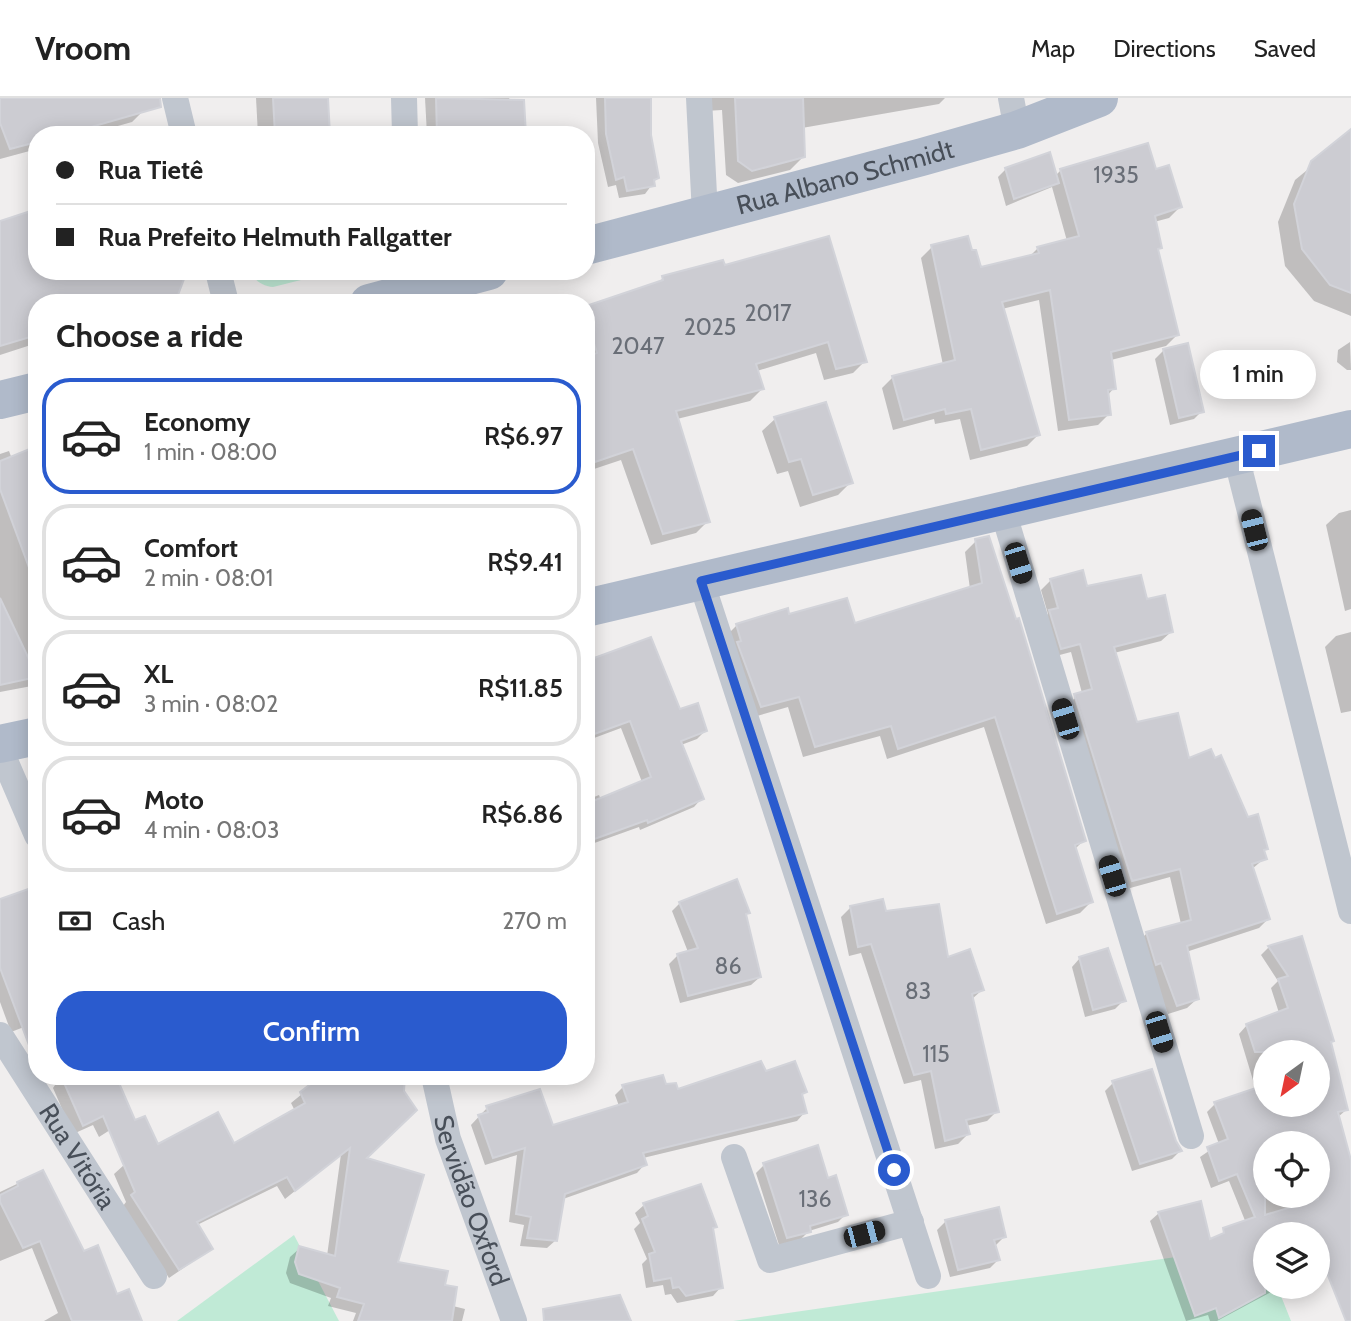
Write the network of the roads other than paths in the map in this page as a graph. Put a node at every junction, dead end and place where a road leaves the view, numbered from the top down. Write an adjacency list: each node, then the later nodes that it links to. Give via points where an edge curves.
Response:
1 (175, 98): 6 (street)
2 (404, 98): 7 (street)
3 (699, 98): 8 (street)
4 (1099, 98): 5 (main road, Rua Albano Schmidt)
5 (1014, 114): 8 (main road, Rua Albano Schmidt)
6 (182, 126)
7 (405, 126)
8 (705, 214): 9 (main road, Rua Albano Schmidt)
9 (595, 244)
10 (411, 281): 11 (main road)
11 (386, 294)
12 (28, 393): 13 (main road)
13 (0, 400)
14 (1351, 429): 15 (main road)
15 (1236, 456): 16 (main road); 22 (street)
16 (1003, 511): 17 (main road); 27 (street)
17 (701, 581): 18 (main road); 29 (street)
18 (595, 606)
19 (28, 739): 20 (main road)
20 (0, 747): 21 (street)
21 (28, 814)
22 (1351, 911)
23 (0, 1035): 24 (street, Rua Vitória)
24 (28, 1079)
25 (32, 1085): 30 (street, Rua Vitória)
26 (436, 1085): 32 (street, Servidão Oxford, via 448,1139)
27 (1191, 1136)
28 (734, 1157): 29 (street, via 770,1260)
29 (911, 1222): 31 (street)
30 (154, 1276)
31 (928, 1276)
32 (514, 1321)

